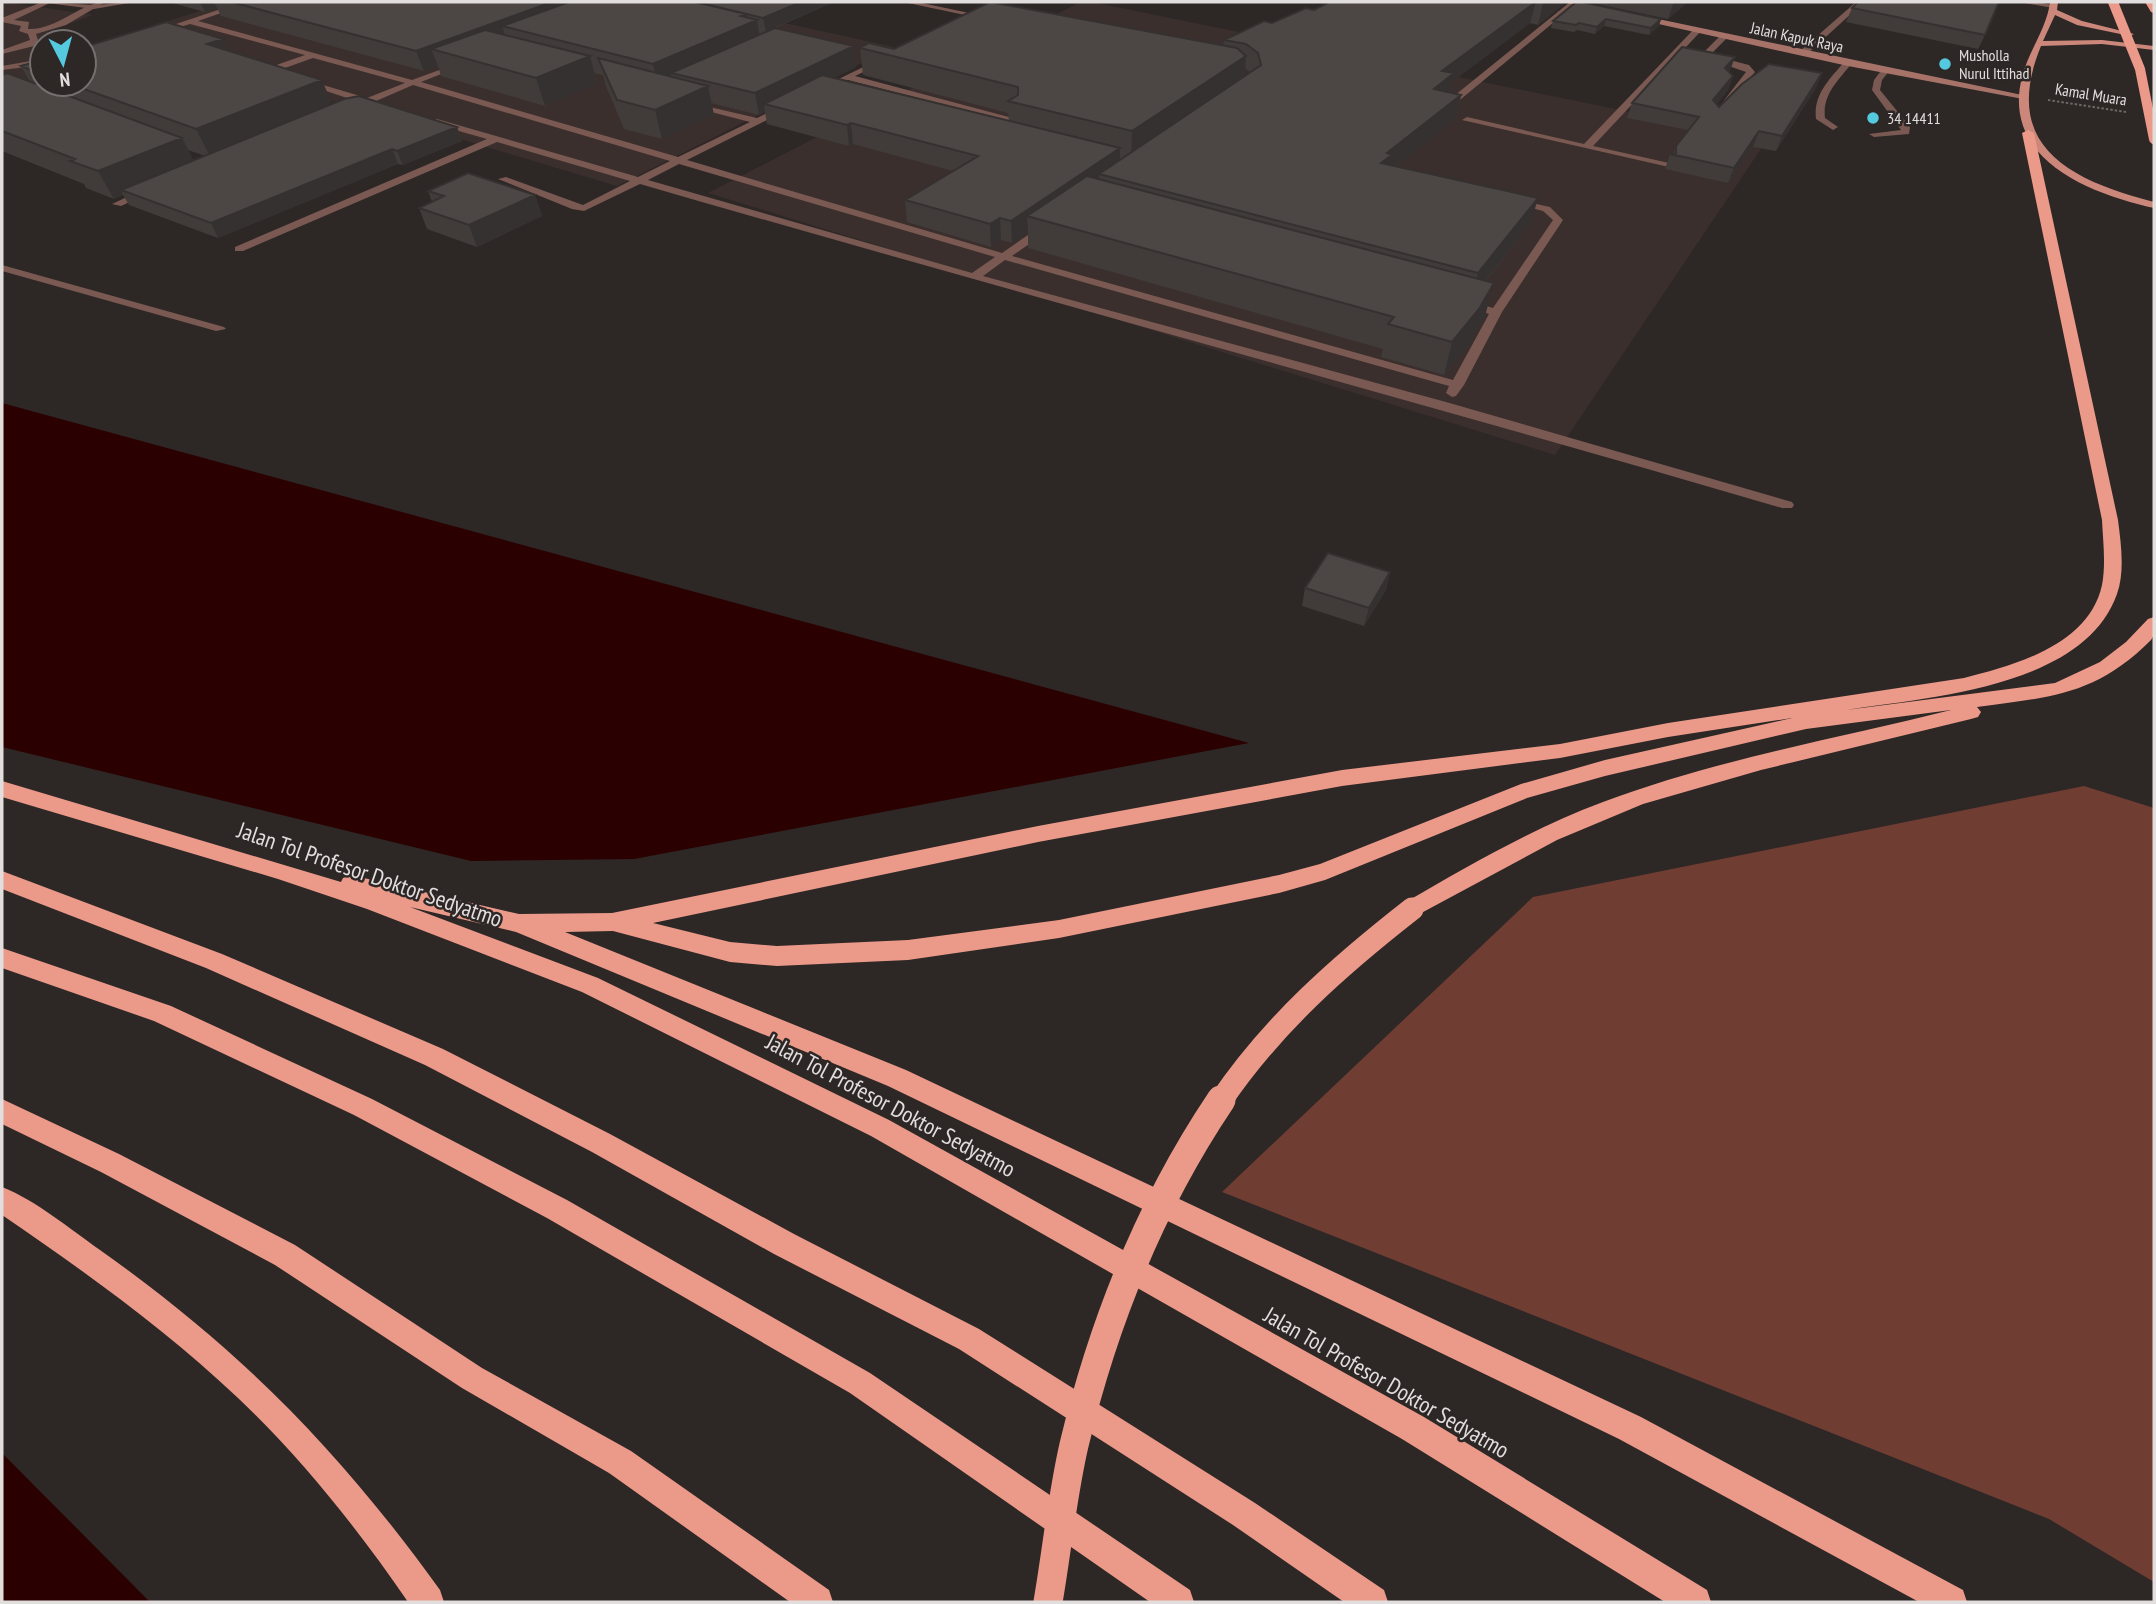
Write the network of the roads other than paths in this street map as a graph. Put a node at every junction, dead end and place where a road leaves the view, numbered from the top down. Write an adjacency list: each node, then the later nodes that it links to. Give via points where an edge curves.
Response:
1 (35, 2): 14 (street)
2 (46, 2): 11 (street); 19 (street)
3 (131, 2): 11 (street)
4 (250, 2): 21 (street)
5 (907, 2): 18 (street)
6 (1570, 2): 16 (main road); 56 (street)
7 (1860, 2): 33 (street)
8 (2023, 2): 13 (street)
9 (2113, 2): 68 (highway, bridge, via 2133,40)
10 (2149, 2): 15 (highway)
11 (98, 4): 23 (street)
12 (989, 6): 18 (street)
13 (2053, 6): 26 (main road, via 2080,23); 29 (main road)
14 (2, 10)
15 (2154, 10)
16 (1611, 11)
17 (1623, 14): 24 (main road, Jalan Kapuk Raya)
18 (972, 15): 20 (street); 22 (street)
19 (3, 20): 25 (street, via 26,24 23,31)
20 (998, 20)
21 (190, 21): 28 (street, via 153,34); 34 (street)
22 (960, 21)
23 (48, 28)
24 (1698, 30): 27 (main road, Jalan Kapuk Raya); 69 (street)
25 (28, 32)
26 (2136, 35)
27 (1725, 36): 33 (main road, Jalan Kapuk Raya); 58 (street, via 1704,56 1751,72)
28 (164, 38)
29 (2039, 44): 31 (main road, via 2102,42); 52 (main road)
30 (28, 45): 32 (street)
31 (2154, 48)
32 (2, 52)
33 (1803, 53): 39 (main road, Jalan Kapuk Raya)
34 (313, 55): 44 (street); 48 (street)
35 (887, 57): 38 (street)
36 (469, 60): 48 (street)
37 (862, 60): 38 (street)
38 (875, 63): 46 (street)
39 (1848, 63): 43 (main road, Jalan Kapuk Raya); 63 (street, via 1818,106 1821,119)
40 (28, 64): 42 (street)
41 (254, 66): 44 (street)
42 (2, 68)
43 (1886, 70): 52 (main road, Jalan Kapuk Raya); 65 (street, via 1876,90 1906,132)
44 (268, 71): 45 (street)
45 (280, 75)
46 (848, 76): 49 (street); 66 (street, via 1016,120 994,132)
47 (292, 78): 54 (street)
48 (411, 82): 54 (street); 70 (street)
49 (823, 89): 50 (street); 51 (street)
50 (836, 92)
51 (812, 94)
52 (2023, 96): 64 (main road)
53 (802, 100): 62 (street)
54 (366, 102): 57 (street); 59 (street)
55 (684, 102): 62 (street)
56 (1452, 102)
57 (354, 107)
58 (1722, 108)
59 (393, 109)
60 (431, 120): 67 (street)
61 (1466, 120): 69 (street)
62 (758, 121): 70 (street)
63 (1833, 127)
64 (2028, 133): 77 (main road, via 2042,153 2067,172 2112,193); 94 (highway, via 2110,520 2113,555 2109,593 2099,616 2045,657 2010,673 1964,684 1560,751 1342,778 1038,834)
65 (1874, 134)
66 (1007, 136)
67 (496, 139): 73 (street); 79 (street)
68 (2154, 139)
69 (1586, 147): 71 (street)
70 (678, 161): 73 (street); 80 (street)
71 (1666, 165)
72 (503, 179): 73 (street, via 584,208)
73 (642, 179): 82 (street)
74 (152, 189): 76 (street)
75 (1496, 198): 84 (street, via 1546,209 1558,220)
76 (117, 204)
77 (2154, 205)
78 (1054, 222): 80 (street)
79 (239, 249)
80 (1002, 256): 82 (street); 86 (street)
81 (2, 268): 85 (street)
82 (974, 277): 87 (street)
83 (1457, 301): 84 (street)
84 (1496, 312): 86 (street)
85 (220, 329)
86 (1458, 385): 87 (street)
87 (1442, 405): 88 (street)
88 (1787, 505)
89 (2154, 623): 90 (highway, via 2135,646)
90 (2060, 689): 94 (highway, via 1806,722 1605,768 1521,792 1325,871 1059,929 908,950 777,956 730,951); 101 (highway, bridge, via 1636,798 1531,843 1412,909 1345,962 1269,1037 1228,1088 1146,1237 1106,1337 1074,1446)
91 (2, 789): 92 (highway, Jalan Tol Profesor Doktor Sedyatmo)
92 (280, 871): 95 (highway, via 381,889); 104 (highway, Jalan Tol Profesor Doktor Sedyatmo, via 590,985 880,1128 1413,1428)
93 (2, 880): 103 (highway, via 214,961 434,1056 601,1143 970,1339 1244,1514)
94 (612, 922): 95 (highway)
95 (519, 923): 105 (highway, via 897,1078 1247,1243 1630,1428)
96 (2, 958): 102 (highway, via 162,1013 363,1107 557,1209 860,1383)
97 (2, 1111): 100 (highway, via 285,1255 472,1378 620,1462)
98 (2, 1200): 99 (highway, via 113,1275 209,1353 281,1420 346,1494)
99 (428, 1602)
100 (817, 1602)
101 (1048, 1602)
102 (1178, 1602)
103 (1372, 1602)
104 (1695, 1602)
105 (1951, 1602)

